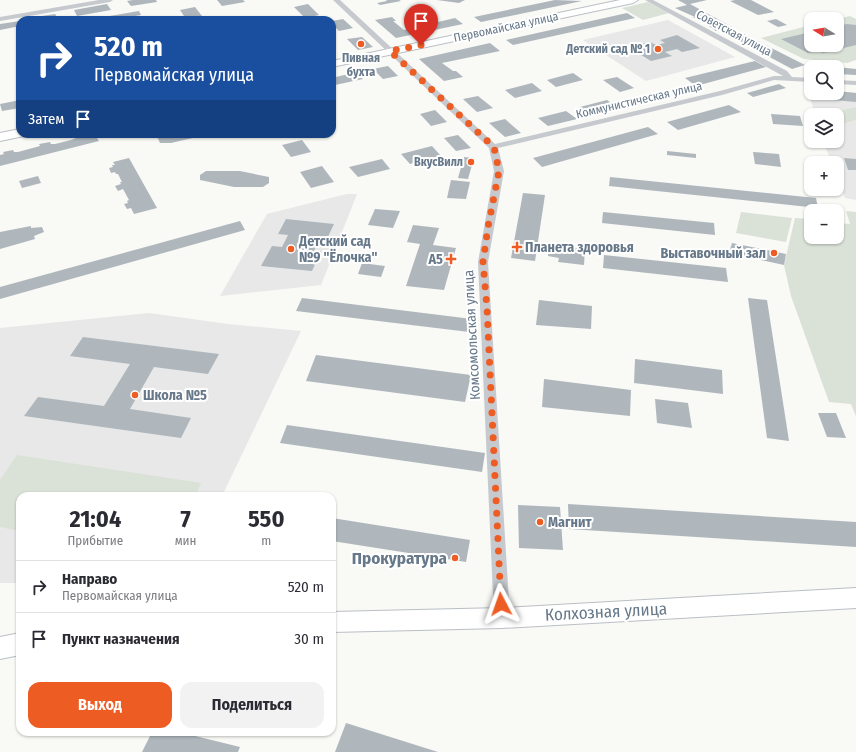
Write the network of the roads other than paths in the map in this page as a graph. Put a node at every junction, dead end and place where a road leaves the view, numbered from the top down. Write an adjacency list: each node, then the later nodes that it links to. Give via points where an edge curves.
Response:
1 (110, 0): 5 (street)
2 (336, 0): 8 (street)
3 (633, 0): 8 (street, Первомайская улица)
4 (648, 0): 10 (street, Советская улица)
5 (41, 16)
6 (16, 18): 7 (street)
7 (0, 19)
8 (390, 51): 9 (street, Первомайская улица); 16 (street)
9 (336, 63)
10 (789, 78): 11 (street, Советская улица); 16 (street, Коммунистическая улица, via 774,78 722,93)
11 (804, 79)
12 (844, 82): 13 (street)
13 (856, 83)
14 (16, 134): 15 (street)
15 (0, 138)
16 (494, 147): 18 (street, Комсомольская улица, via 499,171 483,262)
17 (856, 598): 18 (street, Колхозная улица)
18 (502, 618): 19 (street, Колхозная улица)
19 (336, 622)
20 (16, 645): 21 (street)
21 (0, 648)

